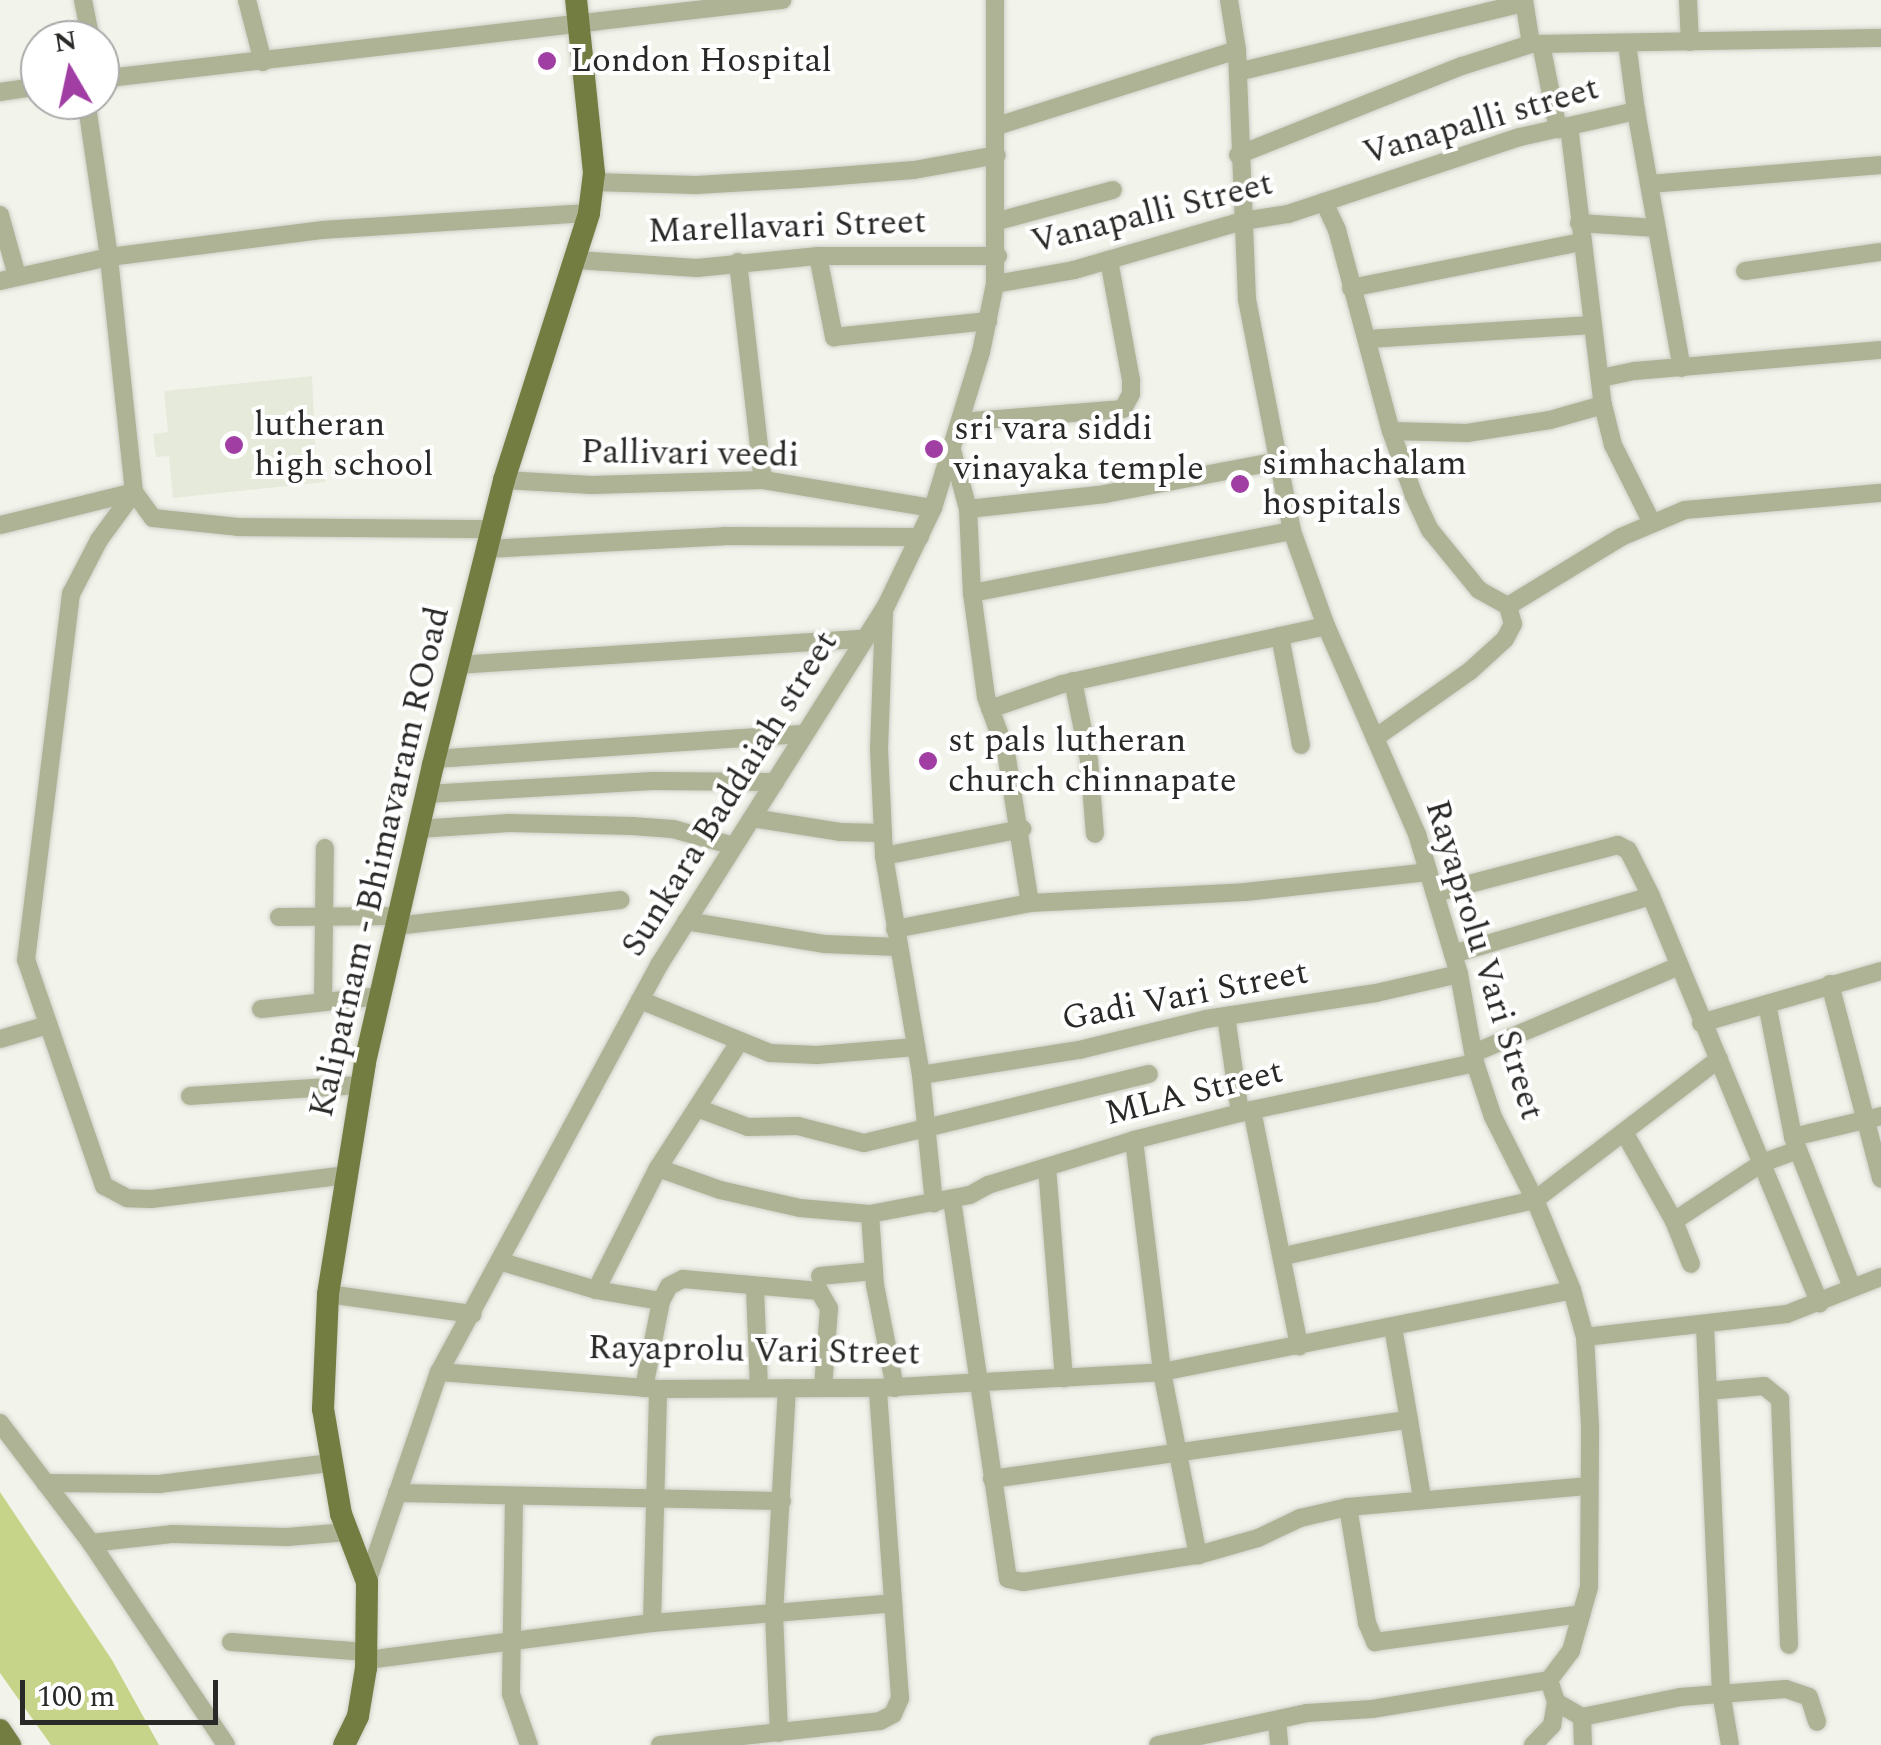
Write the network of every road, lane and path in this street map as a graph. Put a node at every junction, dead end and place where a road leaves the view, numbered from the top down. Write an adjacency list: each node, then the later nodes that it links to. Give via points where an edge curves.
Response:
1 (247, 0): 14 (street)
2 (576, 0): 8 (main road, Kalipatnam - Bhimavaram ROoad)
3 (782, 0): 8 (street)
4 (995, 0): 19 (street, Sunkara Baddaiah street)
5 (1229, 0): 13 (street, Rayaprolu Vari Street)
6 (1688, 0): 10 (street)
7 (1524, 1): 12 (street); 15 (street)
8 (579, 27): 14 (street); 24 (main road, Kalipatnam - Bhimavaram ROoad)
9 (1881, 38): 10 (street)
10 (1690, 42): 11 (street)
11 (1628, 43): 12 (street); 17 (street)
12 (1536, 44): 20 (street); 21 (street)
13 (1237, 50): 15 (street, Rayaprolu Vari Street); 19 (street)
14 (264, 62): 16 (street)
15 (1238, 72): 21 (street, Rayaprolu Vari Street)
16 (120, 77)
17 (1636, 111): 20 (street, Vanapalli street); 25 (street, Vanapalli street)
18 (89, 120): 37 (street)
19 (997, 126): 22 (street, Sunkara Baddaiah street)
20 (1564, 128): 27 (street, Vanapalli street); 33 (street)
21 (1238, 154): 31 (street, Rayaprolu Vari Street)
22 (997, 155): 24 (street, via 800,179); 30 (street, Sunkara Baddaiah street)
23 (1881, 165): 25 (street)
24 (593, 182): 28 (main road, Kalipatnam - Bhimavaram ROoad)
25 (1649, 184): 32 (street, Vanapalli street)
26 (1112, 190): 30 (street)
27 (1324, 202): 31 (street, Vanapalli Street); 44 (street)
28 (589, 214): 37 (street, via 324,230); 38 (main road, Kalipatnam - Bhimavaram ROoad)
29 (0, 215): 42 (street)
30 (998, 221): 36 (street, Sunkara Baddaiah street)
31 (1243, 222): 39 (street, Vanapalli Street); 55 (street, Rayaprolu Vari Street, via 1247,300)
32 (1656, 228): 33 (street); 49 (street, Vanapalli street)
33 (1580, 232): 44 (street); 46 (street)
34 (1881, 252): 41 (street)
35 (818, 256): 36 (street, Marellavari Street); 40 (street, Marellavari Street); 45 (street, via 830,329 840,339)
36 (998, 256): 43 (street, Sunkara Baddaiah street)
37 (109, 257): 42 (street); 58 (street)
38 (578, 260): 40 (street, Marellavari Street, via 697,268); 56 (main road, Kalipatnam - Bhimavaram ROoad)
39 (1109, 260): 43 (street, Vanapalli Street); 52 (street, via 1131,380 1123,409)
40 (738, 262): 57 (street)
41 (1744, 271)
42 (8, 278)
43 (995, 284): 45 (street, Sunkara Baddaiah street)
44 (1351, 288): 47 (street)
45 (988, 321): 52 (street, Sunkara Baddaiah street)
46 (1592, 325): 47 (street); 50 (street)
47 (1368, 339): 53 (street)
48 (1881, 350): 49 (street)
49 (1682, 368): 50 (street)
50 (1602, 378): 51 (street)
51 (1604, 405): 53 (street, via 1467,433); 62 (street, via 1613,445)
52 (960, 422): 54 (street, Sunkara Baddaiah street)
53 (1391, 432): 68 (street, via 1430,530 1479,590)
54 (952, 450): 60 (street, Sunkara Baddaiah street); 61 (street)
55 (1278, 461): 61 (street, via 1105,494); 64 (street, Rayaprolu Vari Street)
56 (504, 480): 57 (street, Pallivari veedi); 66 (main road, Kalipatnam - Bhimavaram ROoad)
57 (763, 480): 60 (street, Pallivari veedi)
58 (134, 492): 63 (street); 66 (street, via 153,518); 112 (street, via 71,594 26,960)
59 (1881, 493): 62 (street, via 1721,505)
60 (932, 508): 65 (street, Sunkara Baddaiah street)
61 (968, 509): 67 (street)
62 (1651, 521): 68 (street)
63 (0, 525)
64 (1292, 531): 67 (street); 70 (street, Rayaprolu Vari Street)
65 (920, 537): 66 (street); 69 (street, Sunkara Baddaiah street)
66 (490, 539): 73 (main road, Kalipatnam - Bhimavaram ROoad)
67 (972, 593): 75 (street)
68 (1508, 606): 77 (street, via 1513,624 1505,639)
69 (884, 608): 72 (street, Sunkara Baddaiah street); 85 (street)
70 (1326, 626): 71 (street); 77 (street, Rayaprolu Vari Street)
71 (1280, 636): 74 (street); 78 (street)
72 (865, 638): 73 (street); 76 (street, Sunkara Baddaiah street)
73 (458, 665): 79 (main road, Kalipatnam - Bhimavaram ROoad)
74 (1073, 681): 75 (street); 86 (street)
75 (990, 709): 84 (street)
76 (805, 734): 79 (street); 80 (street, Sunkara Baddaiah street)
77 (1375, 738): 90 (street, Rayaprolu Vari Street)
78 (1301, 745)
79 (434, 759): 81 (main road, Kalipatnam - Bhimavaram ROoad)
80 (775, 782): 81 (street); 82 (street, Sunkara Baddaiah street)
81 (426, 794): 83 (main road, Kalipatnam - Bhimavaram ROoad)
82 (752, 818): 85 (street); 87 (street, Sunkara Baddaiah street)
83 (418, 828): 87 (street, via 509,822 632,826); 97 (main road, Kalipatnam - Bhimavaram ROoad)
84 (1022, 829): 89 (street); 94 (street)
85 (883, 833): 89 (street)
86 (1095, 834)
87 (734, 846): 98 (street, Sunkara Baddaiah street)
88 (325, 848): 96 (street)
89 (884, 856): 99 (street)
90 (1428, 872): 91 (street, Rayaprolu Vari Street); 94 (street, via 1245,892)
91 (1434, 893): 92 (street, via 1618,845 1628,850); 100 (street, Rayaprolu Vari Street)
92 (1651, 896): 100 (street); 101 (street)
93 (621, 900): 97 (street)
94 (1030, 903): 99 (street)
95 (280, 917): 96 (street)
96 (324, 917): 97 (street); 107 (street)
97 (397, 921): 105 (main road, Kalipatnam - Bhimavaram ROoad)
98 (686, 921): 99 (street, via 826,944); 106 (street, Sunkara Baddaiah street)
99 (897, 938): 115 (street)
100 (1453, 954): 103 (street, Rayaprolu Vari Street)
101 (1679, 966): 111 (street); 116 (street, MLA Street)
102 (1881, 971): 104 (street)
103 (1460, 974): 110 (street, Gadi Vari Street); 116 (street, Rayaprolu Vari Street)
104 (1830, 984): 108 (street); 124 (street)
105 (380, 996): 107 (street); 120 (main road, Kalipatnam - Bhimavaram ROoad)
106 (640, 1000): 114 (street); 139 (street, Sunkara Baddaiah street)
107 (322, 1002): 109 (street)
108 (1767, 1004): 111 (street); 128 (street)
109 (261, 1009)
110 (1226, 1016): 119 (street, Gadi Vari Street, via 1079,1050); 123 (street)
111 (1701, 1023): 117 (street)
112 (48, 1025): 113 (street); 132 (street, via 104,1186 127,1198)
113 (0, 1039)
114 (738, 1044): 115 (street, via 817,1056); 122 (street)
115 (916, 1047): 119 (street)
116 (1475, 1058): 123 (street, MLA Street); 134 (street, Rayaprolu Vari Street, via 1493,1118)
117 (1719, 1059): 126 (street); 129 (street)
118 (1149, 1074): 125 (street)
119 (921, 1075): 125 (street)
120 (362, 1085): 121 (street); 132 (main road, Kalipatnam - Bhimavaram ROoad)
121 (190, 1096)
122 (697, 1108): 125 (street, via 748,1127 798,1126 864,1143); 131 (street)
123 (1246, 1112): 127 (street, MLA Street); 138 (street)
124 (1874, 1118): 128 (street); 133 (street)
125 (927, 1124): 135 (street)
126 (1624, 1132): 134 (street); 137 (street)
127 (1134, 1140): 130 (street, MLA Street); 157 (street)
128 (1796, 1143): 129 (street); 144 (street)
129 (1762, 1163): 137 (street); 150 (street)
130 (1046, 1167): 135 (street, MLA Street); 158 (street)
131 (658, 1168): 136 (street, MLA Street, via 800,1208); 146 (street)
132 (347, 1175): 148 (main road, Kalipatnam - Bhimavaram ROoad)
133 (1881, 1178)
134 (1535, 1200): 138 (street); 147 (street, Rayaprolu Vari Street)
135 (943, 1201): 136 (street, MLA Street); 159 (street)
136 (870, 1214): 141 (street)
137 (1674, 1221): 140 (street)
138 (1284, 1256): 155 (street)
139 (502, 1262): 146 (street); 151 (street, Sunkara Baddaiah street)
140 (1692, 1264)
141 (874, 1270): 142 (street); 164 (street)
142 (820, 1276)
143 (1881, 1277): 144 (street)
144 (1851, 1285): 150 (street)
145 (755, 1288): 149 (street, via 683,1279); 161 (street); 163 (street, via 819,1291 826,1297)
146 (596, 1290): 149 (street)
147 (1572, 1290): 153 (street, Rayaprolu Vari Street); 154 (street)
148 (328, 1294): 151 (street); 169 (main road, Kalipatnam - Bhimavaram ROoad, via 323,1409)
149 (661, 1301): 160 (street)
150 (1820, 1302): 152 (street, via 1788,1314)
151 (473, 1314): 156 (street, Sunkara Baddaiah street)
152 (1705, 1326): 154 (street); 165 (street)
153 (1394, 1327): 155 (street, Rayaprolu Vari Street); 166 (street)
154 (1584, 1337): 172 (street)
155 (1299, 1346): 157 (street, Rayaprolu Vari Street)
156 (439, 1372): 160 (street, Rayaprolu Vari Street); 173 (street, Sunkara Baddaiah street)
157 (1162, 1372): 158 (street, Rayaprolu Vari Street); 168 (street)
158 (1064, 1378): 159 (street, Rayaprolu Vari Street)
159 (976, 1384): 164 (street, Rayaprolu Vari Street); 170 (street)
160 (651, 1388): 161 (street, Rayaprolu Vari Street); 177 (street)
161 (759, 1388): 162 (street, Rayaprolu Vari Street)
162 (787, 1388): 163 (street, Rayaprolu Vari Street); 176 (street)
163 (823, 1388): 164 (street, Rayaprolu Vari Street)
164 (886, 1388): 183 (street)
165 (1708, 1391): 189 (street, via 1764,1386 1780,1399); 192 (street)
166 (1410, 1420): 168 (street); 175 (street)
167 (0, 1423): 171 (street)
168 (1178, 1455): 170 (street); 181 (street)
169 (331, 1463): 171 (street, via 159,1484); 179 (main road, Kalipatnam - Bhimavaram ROoad)
170 (992, 1478): 181 (street, via 1013,1581)
171 (46, 1483): 180 (street)
172 (1589, 1486): 175 (street); 185 (street, via 1589,1587)
173 (398, 1493): 174 (street); 182 (street, Sunkara Baddaiah street)
174 (514, 1498): 177 (street); 188 (street)
175 (1422, 1498): 178 (street)
176 (782, 1501): 177 (street); 184 (street)
177 (653, 1502): 186 (street)
178 (1348, 1507): 181 (street); 185 (street, via 1367,1624 1376,1642)
179 (348, 1532): 180 (street, via 288,1538 172,1534); 182 (main road, Kalipatnam - Bhimavaram ROoad)
180 (92, 1543): 200 (street)
181 (1198, 1556)
182 (367, 1582): 190 (main road, Kalipatnam - Bhimavaram ROoad)
183 (893, 1603): 184 (street); 198 (street, via 900,1698 893,1714)
184 (774, 1614): 186 (street); 198 (street)
185 (1581, 1614): 191 (street, via 1570,1651)
186 (652, 1623): 188 (street)
187 (231, 1642): 190 (street)
188 (508, 1642): 190 (street); 202 (street, via 513,1707)
189 (1789, 1645)
190 (367, 1656): 201 (main road, Kalipatnam - Bhimavaram ROoad, via 358,1716)
191 (1549, 1680): 193 (street); 195 (street)
192 (1721, 1692): 194 (street); 196 (street, via 1797,1690 1808,1697); 208 (street)
193 (1556, 1702): 194 (street); 206 (street, via 1552,1725)
194 (1582, 1717): 207 (street)
195 (1277, 1720): 204 (street); 205 (street)
196 (1817, 1722)
197 (0, 1730): 199 (main road)
198 (779, 1733): 203 (street)
199 (10, 1745)
200 (226, 1745)
201 (344, 1745)
202 (529, 1745)
203 (660, 1745)
204 (1158, 1745)
205 (1280, 1745)
206 (1533, 1745)
207 (1582, 1745)
208 (1730, 1745)

